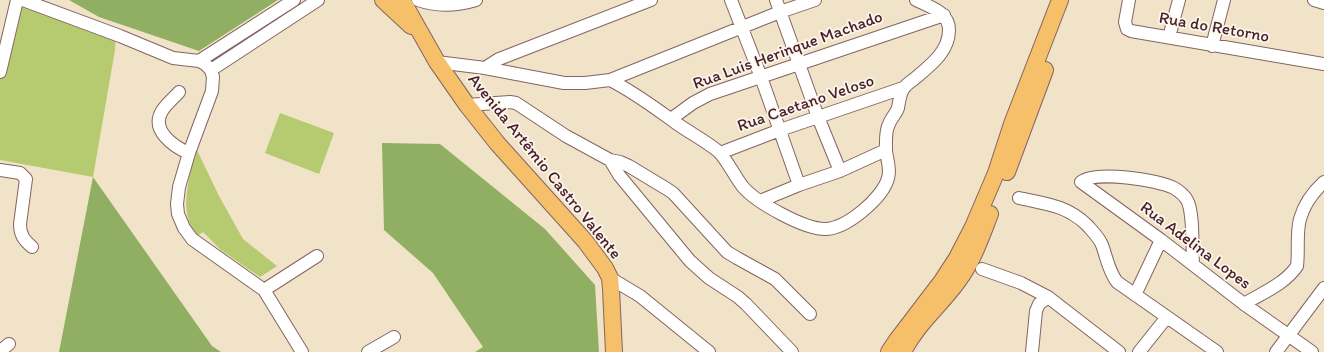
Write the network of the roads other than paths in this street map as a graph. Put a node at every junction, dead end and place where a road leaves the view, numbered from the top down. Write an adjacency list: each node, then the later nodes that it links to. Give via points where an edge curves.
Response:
1 (17, 0): 33 (street)
2 (23, 0): 27 (street, via 173,58)
3 (318, 0): 20 (street)
4 (383, 0): 24 (main road, Avenida Artêmio Castro Valente)
5 (402, 0): 24 (main road, Avenida Artêmio Castro Valente)
6 (418, 0): 7 (street, via 443,5)
7 (476, 0)
8 (651, 0): 31 (street, via 499,59)
9 (731, 0): 23 (street)
10 (776, 0): 21 (street)
11 (815, 0): 21 (street)
12 (916, 0): 22 (street)
13 (1060, 0): 72 (main road, via 996,173 973,227 942,281)
14 (1071, 0): 73 (main road, via 1008,170 970,263)
15 (1129, 0): 25 (street, Rua do Retorno, via 1125,22 1127,29)
16 (1180, 0): 25 (street)
17 (1224, 0): 26 (street)
18 (1314, 0): 19 (street)
19 (1324, 3)
20 (294, 5): 27 (street); 32 (street)
21 (780, 12): 23 (street); 29 (street)
22 (944, 15): 29 (street, Rua Luis Herinque Machado); 36 (street, via 949,32 943,51)
23 (742, 27): 34 (street); 35 (street)
24 (422, 37): 28 (main road, Avenida Artêmio Castro Valente)
25 (1169, 37): 26 (street, Rua do Retorno)
26 (1212, 46): 30 (street, Rua do Retorno)
27 (199, 61): 32 (street)
28 (437, 62): 31 (street); 38 (main road, Avenida Artêmio Castro Valente)
29 (799, 63): 34 (street, Rua Luis Herinque Machado); 39 (street)
30 (1324, 64)
31 (485, 68): 35 (street, via 564,83)
32 (211, 70): 43 (street, via 212,91)
33 (0, 72)
34 (761, 77): 40 (street, Rua Luis Herinque Machado, via 710,94); 41 (street)
35 (610, 80): 40 (street)
36 (903, 88): 39 (street, Rua Caetano Veloso); 42 (street, via 897,110 887,129)
37 (179, 92): 43 (street, via 162,110 159,126 172,144)
38 (467, 106): 45 (street, via 510,102 523,106 561,133); 57 (main road, Avenida Artêmio Castro Valente, via 585,241)
39 (818, 117): 41 (street, Rua Caetano Veloso); 47 (street)
40 (671, 119): 44 (street)
41 (780, 130): 44 (street, Rua Caetano Veloso); 49 (street)
42 (886, 150): 47 (street); 51 (street, via 889,177 886,183 876,198 862,211 836,227 818,229 808,226)
43 (189, 153): 59 (street, via 177,204 184,228 200,246)
44 (720, 153): 51 (street, via 745,188)
45 (610, 160): 63 (street, via 629,166 673,193 727,252 775,279); 71 (street, via 690,261 746,304)
46 (0, 170): 53 (street, via 20,173 26,178 20,230 25,242)
47 (840, 171): 49 (street)
48 (1324, 182): 62 (street, via 1316,189 1300,220 1297,266 1282,281)
49 (799, 185): 51 (street)
50 (1018, 198): 60 (street, via 1064,209 1079,218 1102,244 1112,275 1117,282)
51 (760, 201)
52 (1161, 240): 55 (street, Rua Adelina Lopes); 55 (street, Rua Adelina Lopes, via 1081,182 1098,177 1127,177 1174,188 1183,194 1191,211); 60 (street)
53 (32, 247)
54 (317, 256): 59 (street)
55 (1193, 264): 62 (street, Rua Adelina Lopes)
56 (982, 269): 61 (street)
57 (610, 278): 69 (main road, Avenida Artêmio Castro Valente); 70 (street, via 640,296)
58 (1324, 288): 65 (street)
59 (264, 290): 67 (street)
60 (1135, 295): 64 (street)
61 (1048, 296): 74 (street, via 1036,310); 75 (street)
62 (1244, 304): 65 (street, Rua Adelina Lopes)
63 (810, 314)
64 (1167, 317): 76 (street); 77 (street)
65 (1289, 335): 78 (street); 79 (street, Rua Adelina Lopes)
66 (394, 337): 68 (street)
67 (302, 352)
68 (368, 352)
69 (614, 352)
70 (709, 352)
71 (792, 352)
72 (889, 352)
73 (903, 352)
74 (1032, 352)
75 (1119, 352)
76 (1139, 352)
77 (1217, 352)
78 (1276, 352)
79 (1312, 352)

